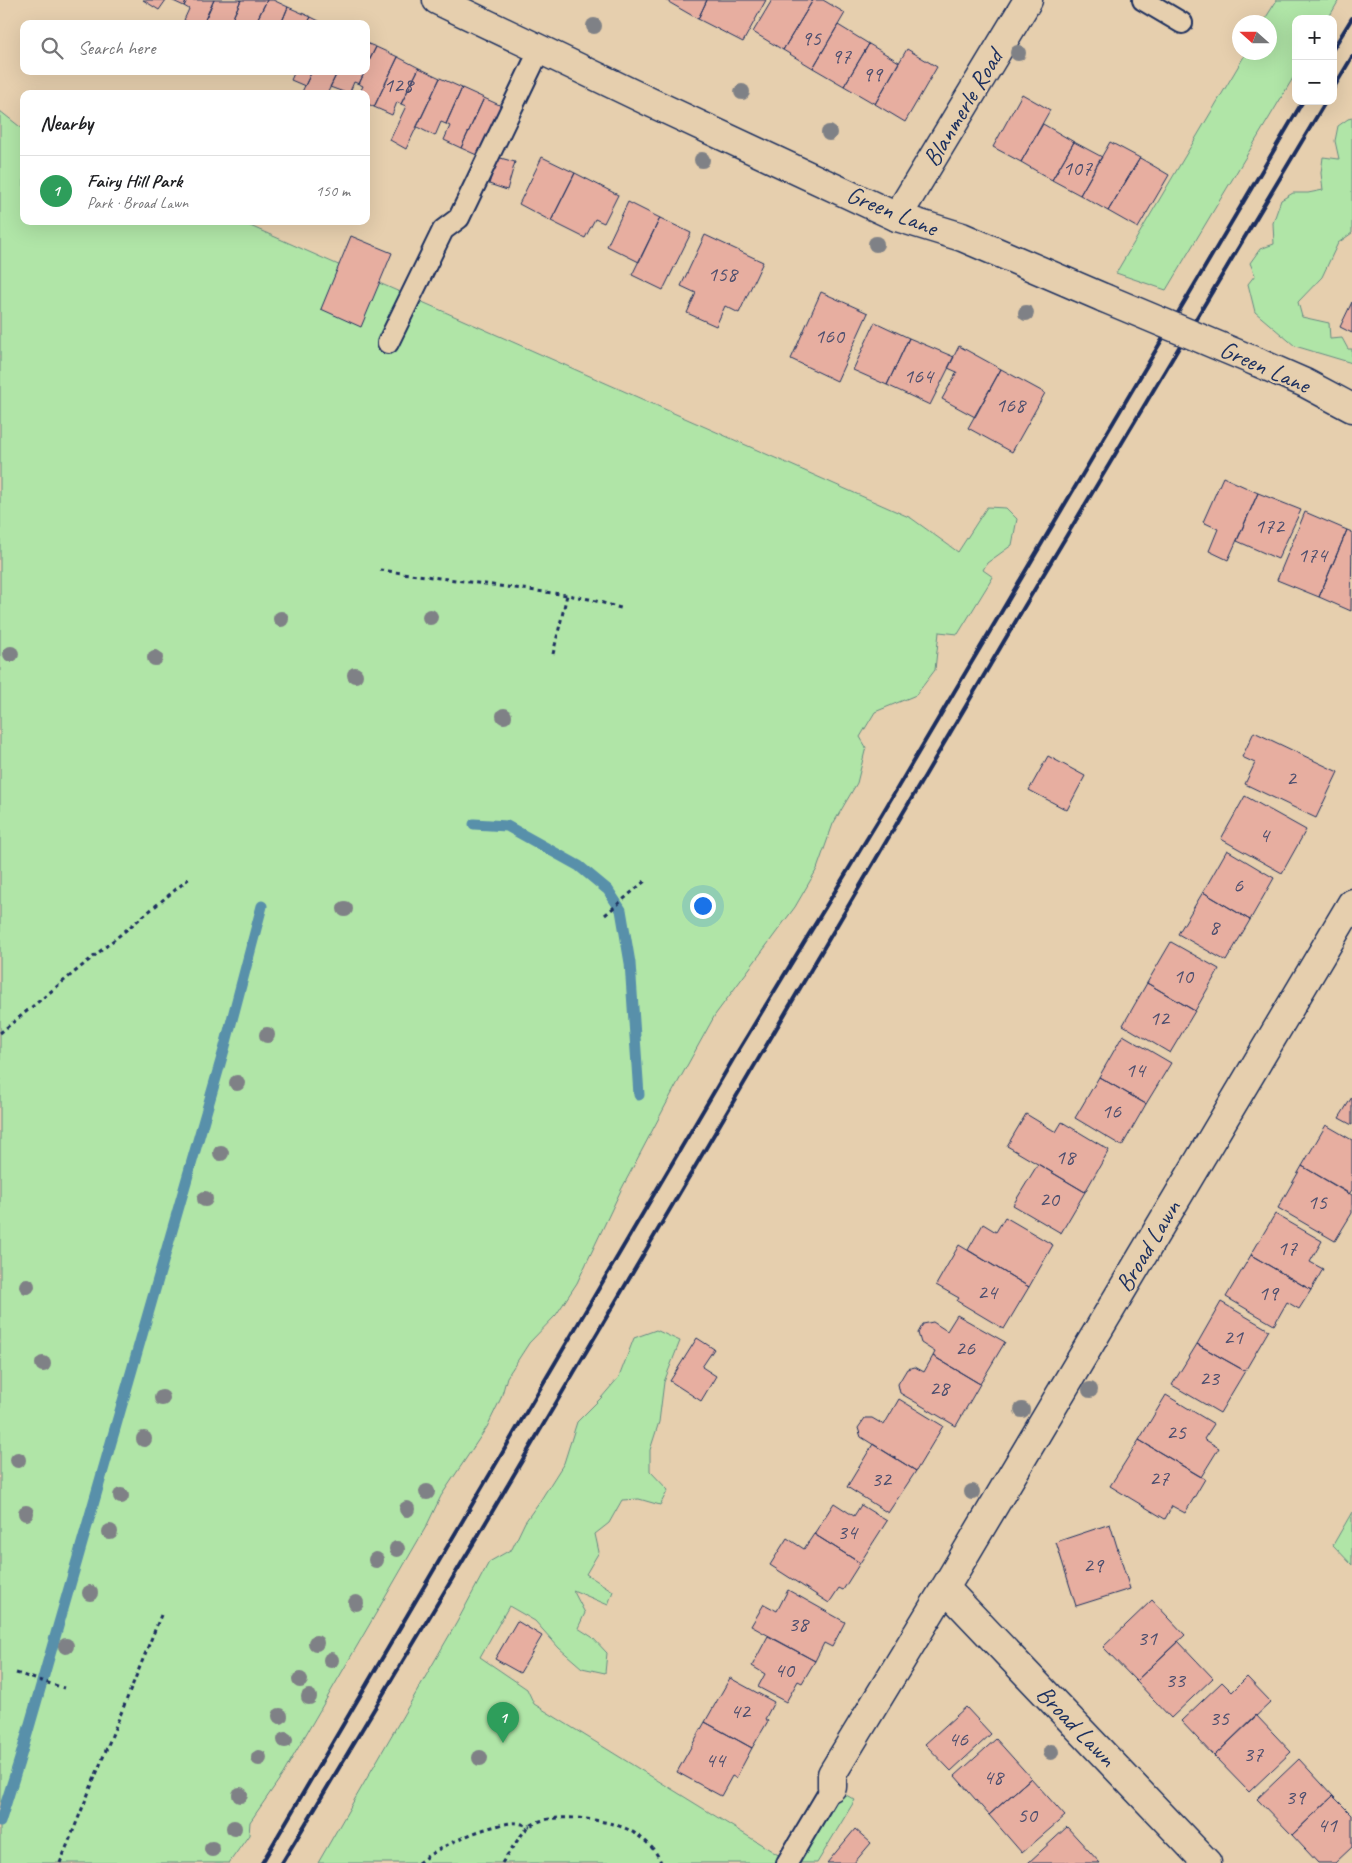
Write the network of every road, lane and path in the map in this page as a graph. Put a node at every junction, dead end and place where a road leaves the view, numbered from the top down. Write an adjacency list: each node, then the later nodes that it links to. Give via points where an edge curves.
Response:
1 (438, 0): 5 (street, Green Lane)
2 (1028, 0): 6 (street, Blanmerle Road)
3 (1144, 0): 4 (lane)
4 (1182, 23)
5 (540, 49): 6 (street, Green Lane); 7 (lane, via 459,218 443,230)
6 (897, 217): 8 (street, Green Lane, bridge, via 962,237 1305,383)
7 (388, 343)
8 (1352, 408)
9 (380, 570): 10 (path)
10 (567, 596): 11 (path); 12 (path)
11 (624, 609)
12 (553, 654)
13 (191, 877): 17 (path)
14 (646, 880): 16 (path)
15 (1352, 903): 18 (street, Broad Lawn)
16 (605, 915)
17 (0, 1033)
18 (945, 1588): 22 (street, Broad Lawn, via 832,1774); 29 (street, Broad Lawn)
19 (161, 1615): 24 (path)
20 (16, 1673): 21 (path)
21 (64, 1688)
22 (832, 1787): 28 (lane)
23 (530, 1826): 25 (path, via 512,1822 470,1834 432,1852); 26 (path); 27 (path, via 550,1818 589,1819 627,1829 644,1840 658,1854)
24 (60, 1863)
25 (418, 1863)
26 (502, 1863)
27 (661, 1863)
28 (787, 1863)
29 (1208, 1863)

